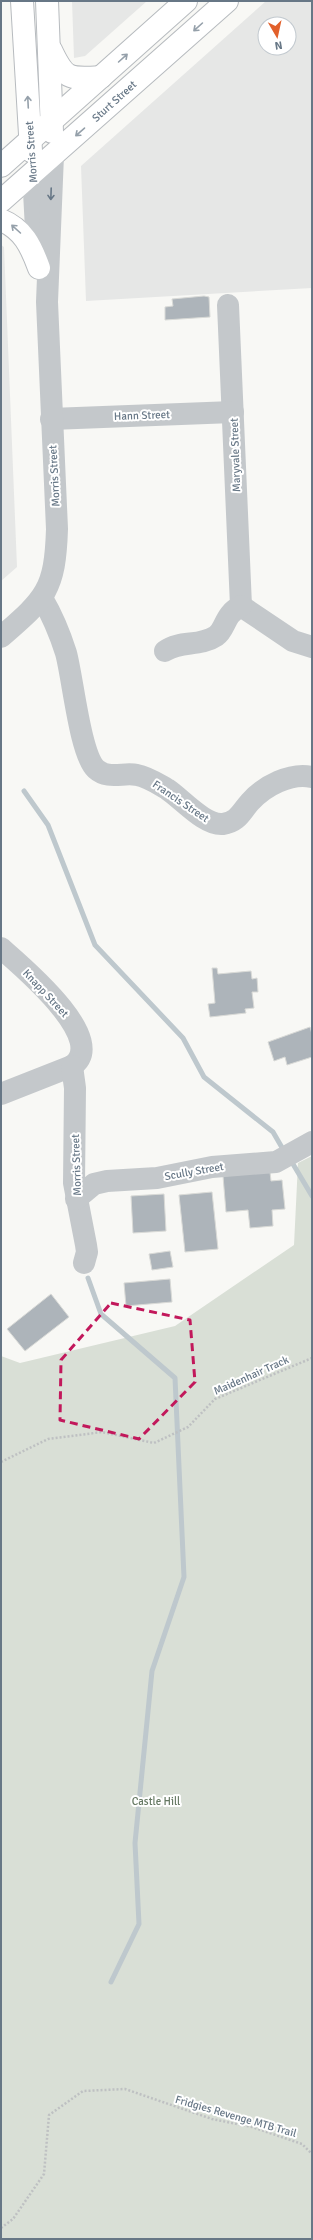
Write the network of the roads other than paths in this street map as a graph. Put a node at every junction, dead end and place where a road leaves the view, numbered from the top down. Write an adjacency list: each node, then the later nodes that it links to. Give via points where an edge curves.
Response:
1 (22, 1): 8 (main road, Morris Street, one-way to 1)
2 (47, 1): 5 (main road, Morris Street)
3 (186, 1): 6 (main road, one-way to 3)
4 (227, 1): 9 (main road, Sturt Street, one-way to 9)
5 (49, 45): 6 (main road, via 65,74 78,78); 7 (main road, Morris Street)
6 (101, 77): 7 (main road)
7 (52, 121): 8 (main road); 9 (main road, Morris Street)
8 (30, 141): 10 (main road); 11 (main road, Morris Street)
9 (53, 156): 11 (main road, Sturt Street); 15 (street, Morris Street, one-way to 15)
10 (1, 166)
11 (33, 173): 12 (main road, Sturt Street); 14 (street, Morris Street)
12 (1, 201)
13 (1, 220): 14 (main road, one-way to 13, via 25,238 10,224)
14 (39, 268): 15 (street, Morris Street)
15 (47, 302): 18 (street, Morris Street)
16 (228, 305): 17 (street, Maryvale Street)
17 (233, 412): 18 (street, Hann Street); 20 (street, Maryvale Street)
18 (51, 419): 19 (street, Morris Street, via 56,556 51,580)
19 (42, 598): 21 (street, Morris Street); 24 (street, Francis Street, via 65,651 84,747 93,766 100,772 111,775 133,774 145,778 173,793 206,819 218,824 238,817 250,802 269,787 298,776)
20 (241, 606): 22 (street, via 293,641); 23 (street, via 229,614 215,637 176,645)
21 (1, 637)
22 (312, 647)
23 (165, 651)
24 (312, 777)
25 (1, 948): 26 (street, Knapp Street, via 54,998 71,1020 78,1035 81,1051 79,1059)
26 (72, 1066): 27 (street); 29 (street, Morris Street, via 75,1088)
27 (1, 1094)
28 (298, 1151): 30 (street, Scully Street, via 272,1163 212,1167 157,1178)
29 (74, 1156): 30 (street, via 89,1176); 31 (street, Morris Street)
30 (108, 1181): 31 (street, Scully Street, via 94,1184)
31 (76, 1198): 32 (street, Morris Street, via 87,1252)
32 (84, 1263)

